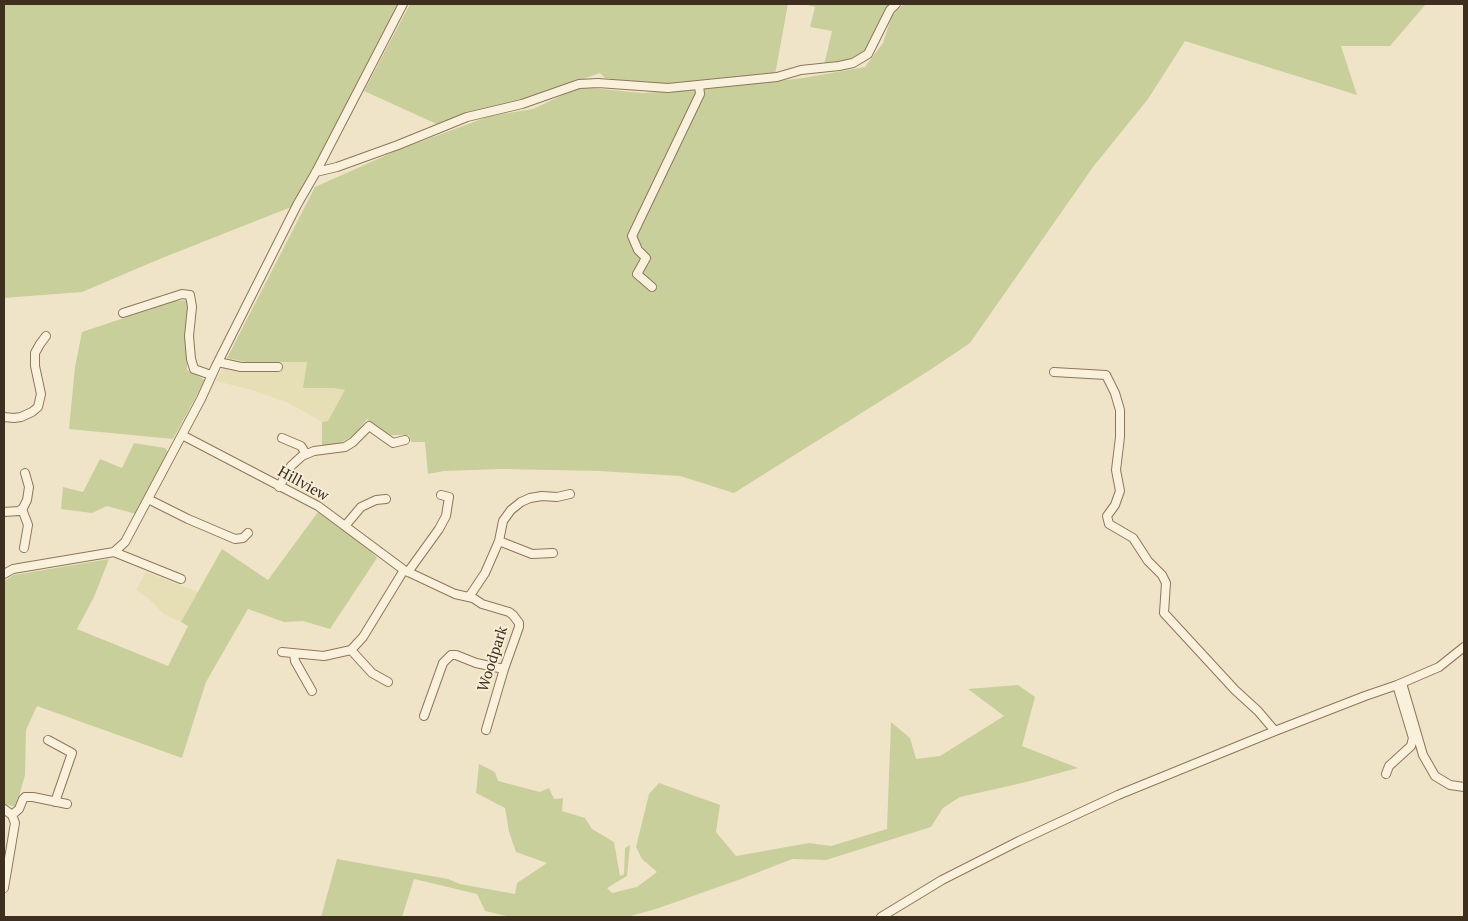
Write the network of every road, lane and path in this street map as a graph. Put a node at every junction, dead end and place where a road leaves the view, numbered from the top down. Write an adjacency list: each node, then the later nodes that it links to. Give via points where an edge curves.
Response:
1 (403, 4): 4 (street)
2 (896, 4): 3 (street, via 868,54 859,60 839,66 801,70 777,78)
3 (699, 85): 4 (street, via 668,88 578,84 522,104 467,117 398,145); 5 (street, via 700,94 632,236 646,258 637,274)
4 (316, 172): 8 (street)
5 (652, 287)
6 (122, 313): 11 (street, via 182,294 190,295 191,360 194,369)
7 (46, 336): 12 (street, via 35,353 41,394 38,407 21,417)
8 (218, 362): 9 (street, via 241,367); 11 (street)
9 (278, 367)
10 (1054, 372): 46 (street, via 1106,375 1120,410 1116,470 1120,491 1107,516 1109,524 1133,538 1162,575 1166,583 1164,613)
11 (211, 375): 13 (street)
12 (4, 417)
13 (182, 435): 18 (street, Hillview); 21 (street)
14 (282, 438): 16 (street, via 301,446)
15 (405, 440): 16 (street, via 393,443 369,426 345,447)
16 (306, 454): 18 (street, via 291,466)
17 (25, 473): 23 (street, via 29,491)
18 (279, 486): 25 (street, Hillview, via 318,506)
19 (570, 494): 27 (street, via 530,498 517,505 505,516)
20 (441, 495): 31 (street, via 449,497 446,516)
21 (148, 499): 26 (street, via 235,539); 29 (street, via 125,542)
22 (387, 499): 25 (street, via 361,507)
23 (22, 509): 24 (street); 28 (street, via 28,525)
24 (4, 512)
25 (345, 526): 31 (street, Hillview)
26 (248, 533)
27 (499, 541): 30 (street, via 532,554); 35 (street, via 485,572)
28 (24, 548)
29 (114, 552): 32 (street, via 13,569); 33 (street)
30 (554, 553)
31 (406, 571): 34 (street, Hillview); 37 (street)
32 (4, 574)
33 (181, 580)
34 (442, 588): 35 (street, Woodpark)
35 (469, 596): 40 (street, Woodpark, via 482,604 509,612 519,623)
36 (1464, 647): 42 (street, via 1439,667)
37 (351, 650): 39 (street, via 324,656); 41 (street, via 372,673)
38 (282, 652): 39 (street)
39 (294, 654): 43 (street)
40 (504, 668): 44 (street, via 451,655 443,663); 45 (street, Woodpark)
41 (388, 682)
42 (1400, 684): 46 (street); 48 (street, via 1413,738 1411,746 1389,766); 49 (street, via 1423,755 1435,776 1450,785)
43 (312, 691)
44 (424, 716)
45 (486, 730)
46 (1275, 730): 55 (street, via 1118,795 1019,841 942,880)
47 (48, 740): 50 (street, via 72,753)
48 (1386, 774)
49 (1464, 787)
50 (56, 802): 51 (street); 53 (street, via 26,797)
51 (67, 804)
52 (4, 809): 53 (street)
53 (12, 814): 54 (street, via 15,823)
54 (4, 888)
55 (881, 917)

